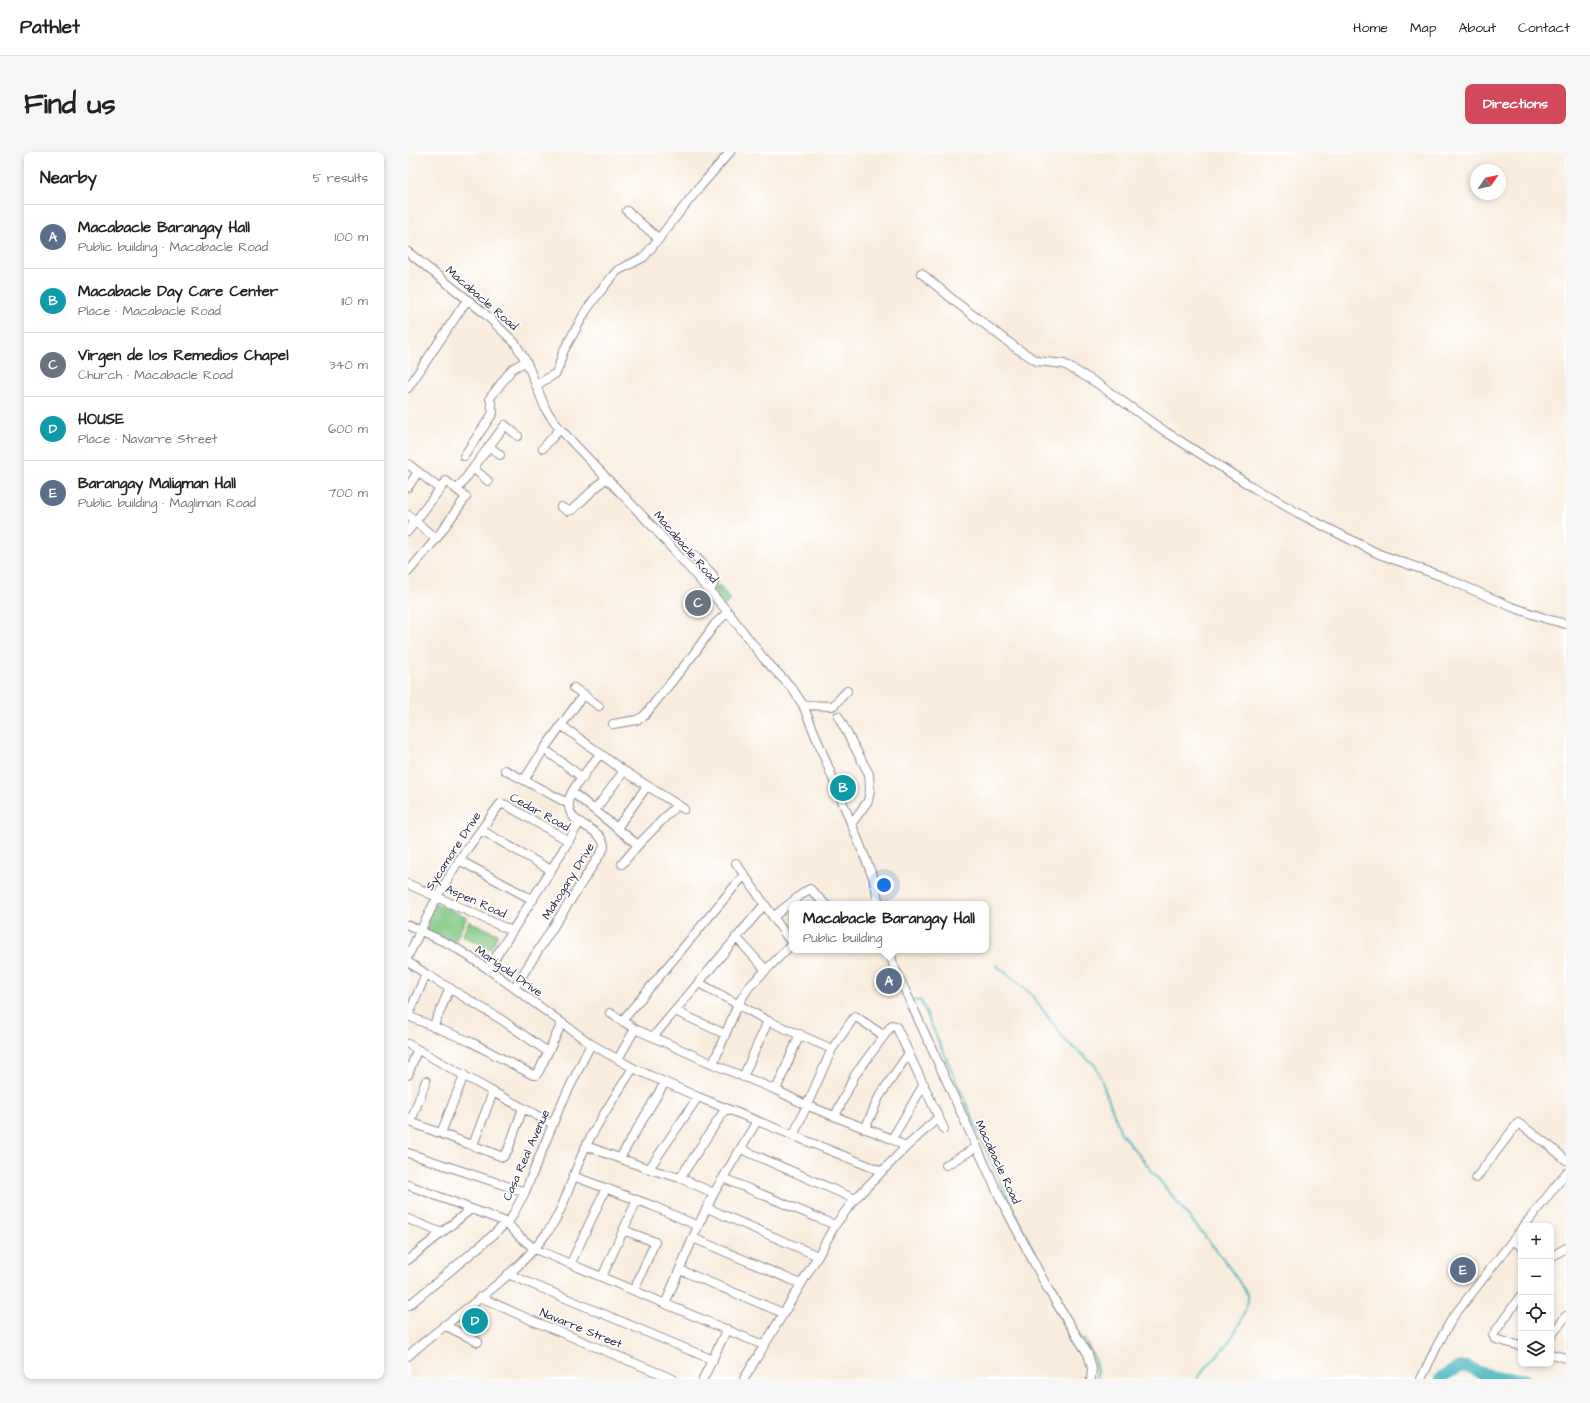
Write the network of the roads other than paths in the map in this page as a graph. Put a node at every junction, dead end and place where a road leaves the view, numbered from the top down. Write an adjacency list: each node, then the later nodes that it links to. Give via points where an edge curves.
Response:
1 (730, 152): 3 (street)
2 (627, 211): 3 (street)
3 (659, 239): 8 (street, via 644,257 617,271 606,284 587,309 563,352 556,373)
4 (408, 252): 6 (street, Macabacle Road)
5 (921, 273): 33 (street, via 1016,348 1037,361 1064,364 1095,382 1160,428 1305,517 1379,554 1441,576 1512,607)
6 (467, 300): 7 (street, Macabacle Road, via 507,335); 9 (street)
7 (526, 361): 8 (street, Macabacle Road); 15 (street, via 512,369 490,398 493,413)
8 (537, 385): 10 (street, Macabacle Road, via 546,410)
9 (408, 388)
10 (560, 429): 13 (street); 19 (street, Macabacle Road)
11 (518, 436): 12 (street, via 505,425)
12 (489, 446): 14 (street); 17 (street)
13 (543, 448)
14 (500, 455)
15 (464, 456)
16 (408, 464): 18 (street)
17 (473, 468): 20 (street); 23 (street)
18 (418, 472): 21 (street); 22 (street)
19 (606, 478): 24 (street, via 572,510 568,511); 31 (street, Macabacle Road, via 655,528)
20 (488, 482)
21 (408, 487)
22 (440, 489): 23 (street, via 446,481); 26 (street)
23 (457, 490): 28 (street, via 466,497)
24 (561, 507)
25 (408, 515): 26 (street)
26 (415, 522): 27 (street); 28 (street)
27 (408, 531)
28 (436, 539): 30 (street)
29 (694, 555): 31 (street, via 713,576 714,583)
30 (408, 572)
31 (710, 591): 32 (street, Macabacle Road)
32 (728, 612): 37 (street, Macabacle Road, via 764,659 792,688); 40 (street, via 715,624 644,716)
33 (1566, 624)
34 (574, 688): 36 (street)
35 (847, 691): 37 (street, via 832,706)
36 (584, 694): 38 (street); 41 (street)
37 (803, 705): 53 (street, Macabacle Road)
38 (599, 706)
39 (838, 716): 53 (street, via 869,774 868,801)
40 (613, 724)
41 (561, 725): 42 (street); 43 (street)
42 (544, 749): 46 (street); 47 (street)
43 (600, 754): 45 (street); 46 (street)
44 (505, 770): 47 (street)
45 (624, 771): 48 (street); 52 (street)
46 (583, 778): 49 (street)
47 (524, 780): 51 (street)
48 (647, 786): 55 (street); 58 (street, via 680,807)
49 (572, 792): 51 (street); 52 (street)
50 (500, 804): 56 (street, Sycamore Drive); 57 (street, Cedar Road, via 506,804)
51 (569, 804): 87 (street, Mahogany Drive, via 574,818 601,837 604,848)
52 (595, 810): 55 (street)
53 (852, 823): 69 (street, Macabacle Road, via 873,877)
54 (578, 825): 57 (street, Mahogany Drive)
55 (617, 828): 58 (street)
56 (481, 830): 59 (street, Sycamore Drive); 62 (street)
57 (568, 841): 62 (street, Mahogany Drive)
58 (638, 845): 61 (street)
59 (459, 860): 65 (street, Sycamore Drive); 66 (street)
60 (736, 863): 63 (street)
61 (622, 864)
62 (551, 870): 66 (street, Mahogany Drive)
63 (744, 875): 71 (street); 92 (street)
64 (408, 884): 65 (street, Aspen Road)
65 (437, 897): 74 (street, Sycamore Drive); 75 (street, Aspen Road)
66 (533, 900): 75 (street, Mahogany Drive)
67 (793, 901): 68 (street, via 810,889)
68 (822, 901)
69 (878, 901)
70 (789, 904): 72 (street)
71 (764, 905): 72 (street); 76 (street)
72 (773, 917): 77 (street)
73 (408, 925): 74 (street, Marigold Drive)
74 (421, 930): 80 (street, Sycamore Drive); 82 (street, Marigold Drive)
75 (512, 931): 82 (street, Mahogany Drive)
76 (736, 938): 83 (street); 85 (street)
77 (789, 940)
78 (789, 947): 83 (street)
79 (891, 953): 134 (street, Macabacle Road, via 893,964)
80 (408, 956)
81 (408, 962): 84 (street)
82 (488, 969): 87 (street, Marigold Drive)
83 (765, 970): 88 (street)
84 (426, 974): 86 (street); 91 (street)
85 (699, 983): 88 (street); 89 (street)
86 (450, 988): 95 (street); 105 (street)
87 (514, 988): 94 (street, Marigold Drive)
88 (738, 1004): 93 (street); 97 (street)
89 (675, 1011): 97 (street); 100 (street)
90 (610, 1013): 92 (street)
91 (408, 1016): 95 (street)
92 (622, 1021): 96 (street)
93 (768, 1021): 98 (street); 112 (street)
94 (562, 1023): 102 (street, Marigold Drive); 105 (street)
95 (433, 1027): 105 (street, via 471,1042 533,1075 540,1071)
96 (635, 1030): 100 (street); 107 (street)
97 (725, 1034): 108 (street)
98 (800, 1034): 103 (street); 116 (street)
99 (883, 1035): 103 (street, via 855,1016); 106 (street, via 892,1024 896,1026); 122 (street, via 855,1075)
100 (653, 1037): 108 (street)
101 (408, 1044): 104 (street)
102 (591, 1044): 107 (street, Marigold Drive); 125 (street, Casa Real Avenue)
103 (832, 1049): 119 (street)
104 (417, 1050): 110 (street); 111 (street)
105 (548, 1052)
106 (909, 1053): 115 (street); 126 (street, via 879,1097)
107 (618, 1059): 109 (street, Marigold Drive)
108 (713, 1064): 112 (street)
109 (633, 1068): 114 (street, Marigold Drive); 132 (street)
110 (408, 1075)
111 (464, 1075): 117 (street); 128 (street)
112 (743, 1077): 116 (street)
113 (426, 1081): 128 (street, via 411,1120)
114 (665, 1082): 118 (street, Marigold Drive); 137 (street)
115 (924, 1084): 123 (street); 130 (street)
116 (776, 1090): 119 (street)
117 (493, 1092): 120 (street); 131 (street)
118 (698, 1097): 121 (street, Marigold Drive); 140 (street)
119 (806, 1105): 122 (street); 129 (street)
120 (523, 1108): 125 (street); 131 (street, via 503,1157)
121 (726, 1108): 124 (street, Marigold Drive); 144 (street)
122 (835, 1116): 126 (street)
123 (939, 1117): 127 (street); 133 (street)
124 (757, 1121): 129 (street, Marigold Drive); 135 (street)
125 (553, 1124): 149 (street, Casa Real Avenue)
126 (865, 1128): 130 (street)
127 (944, 1129)
128 (441, 1133): 131 (street)
129 (793, 1136): 141 (street, Marigold Drive)
130 (892, 1139): 133 (street)
131 (473, 1145)
132 (586, 1146): 137 (street); 143 (street)
133 (906, 1147): 141 (street)
134 (977, 1147): 139 (street); 196 (street, Macabacle Road, via 1002,1202 1049,1291 1088,1354 1092,1368)
135 (741, 1149): 145 (street); 151 (street)
136 (408, 1153): 149 (street)
137 (620, 1158): 140 (street)
138 (1566, 1160): 146 (street, via 1518,1123)
139 (946, 1165)
140 (650, 1169): 144 (street)
141 (882, 1171): 151 (street)
142 (1566, 1173): 157 (street)
143 (573, 1176): 148 (street); 166 (street, via 559,1213 548,1233)
144 (680, 1178): 150 (street)
145 (723, 1178): 150 (street); 158 (street)
146 (1476, 1178)
147 (408, 1184): 154 (street)
148 (606, 1188): 152 (street); 171 (street)
149 (526, 1192): 156 (street, Casa Real Avenue)
150 (714, 1193): 153 (street)
151 (855, 1199): 158 (street)
152 (637, 1200): 159 (street); 160 (street)
153 (707, 1208): 159 (street); 169 (street)
154 (471, 1209): 156 (street); 161 (street)
155 (408, 1220): 161 (street)
156 (506, 1222): 166 (street); 180 (street, Casa Real Avenue)
157 (1526, 1223)
158 (835, 1225): 169 (street)
159 (698, 1226): 163 (street)
160 (623, 1230): 174 (street); 176 (street, via 655,1242)
161 (442, 1233): 170 (street)
162 (1518, 1234): 164 (street)
163 (693, 1238): 172 (street); 175 (street)
164 (1513, 1240): 165 (street); 197 (street, via 1453,1317)
165 (1518, 1244)
166 (535, 1248): 171 (street); 173 (street)
167 (1566, 1248): 168 (street)
168 (1554, 1255)
169 (818, 1256): 175 (street)
170 (409, 1257)
171 (571, 1263): 174 (street)
172 (680, 1270): 179 (street); 181 (street)
173 (508, 1274): 177 (street); 192 (street)
174 (602, 1277): 176 (street)
175 (801, 1284): 181 (street)
176 (634, 1290): 179 (street)
177 (480, 1297): 183 (street); 193 (street, Navarre Street)
178 (1518, 1299): 188 (street, via 1497,1327 1493,1337)
179 (665, 1304): 184 (street)
180 (408, 1306)
181 (783, 1313): 187 (street)
182 (1566, 1316): 185 (street)
183 (444, 1325): 186 (street); 190 (street)
184 (727, 1329): 187 (street); 192 (street)
185 (1554, 1332)
186 (478, 1342)
187 (763, 1345): 195 (street)
188 (1518, 1345)
189 (1554, 1355): 191 (street)
190 (408, 1356)
191 (1566, 1358)
192 (713, 1360): 194 (street)
193 (673, 1379)
194 (703, 1379)
195 (744, 1379)
196 (1091, 1379)
197 (1421, 1379)

